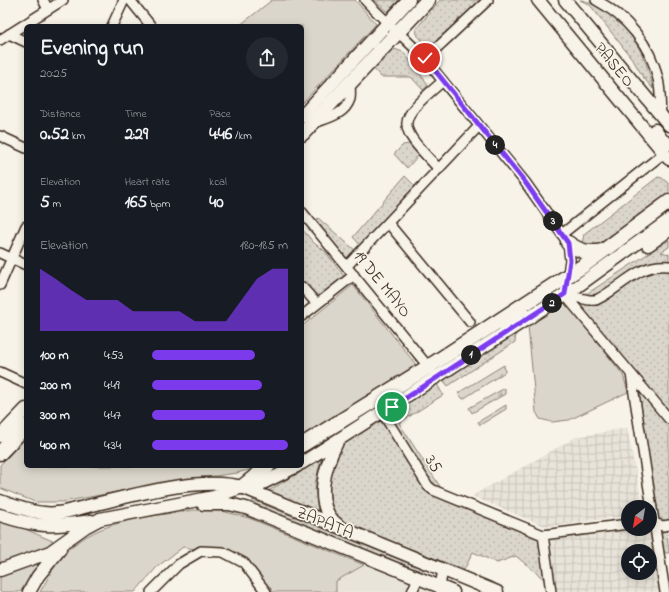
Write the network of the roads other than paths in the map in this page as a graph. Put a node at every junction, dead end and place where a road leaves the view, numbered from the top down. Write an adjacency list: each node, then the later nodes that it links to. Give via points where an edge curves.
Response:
1 (43, 0): 12 (street)
2 (63, 0): 12 (street)
3 (124, 0): 15 (street)
4 (130, 0): 16 (street)
5 (408, 0): 17 (main road)
6 (428, 0): 17 (highway)
7 (488, 0): 21 (street)
8 (538, 0): 28 (main road, PASEO, via 630,112)
9 (565, 0): 23 (main road, PASEO)
10 (596, 0): 23 (street, via 629,24 652,58)
11 (369, 2): 17 (street)
12 (48, 9): 14 (street)
13 (24, 24): 18 (street)
14 (25, 24)
15 (113, 24)
16 (149, 24)
17 (392, 27): 21 (street); 24 (main road); 24 (highway, via 350,83)
18 (9, 34): 19 (street); 20 (street)
19 (0, 40)
20 (24, 41)
21 (425, 58): 22 (street)
22 (443, 81): 25 (street); 29 (street, via 416,104 407,124 407,133)
23 (665, 120)
24 (305, 125)
25 (479, 126): 29 (street); 36 (street, via 525,182)
26 (0, 136): 27 (street)
27 (24, 147)
28 (668, 152): 36 (street)
29 (440, 169): 33 (street)
30 (669, 202): 37 (highway)
31 (304, 214): 41 (street, 19 DE MAYO)
32 (669, 220): 46 (main road)
33 (389, 224): 41 (street); 52 (street)
34 (669, 230): 46 (main road, via 602,276)
35 (24, 231): 39 (street)
36 (565, 239): 37 (highway, via 577,249 586,252); 44 (street, via 570,260)
37 (604, 251): 44 (highway)
38 (0, 253): 39 (street)
39 (12, 259): 40 (street); 45 (street)
40 (24, 264)
41 (347, 266): 43 (street, 19 DE MAYO)
42 (669, 266): 48 (street, via 642,270 596,300)
43 (354, 275): 49 (street); 55 (street, 19 DE MAYO)
44 (568, 276): 48 (street); 53 (highway)
45 (0, 285)
46 (578, 286): 48 (main road)
47 (304, 289): 49 (street)
48 (565, 294): 51 (main road); 56 (street)
49 (318, 304): 50 (street)
50 (304, 314)
51 (528, 318): 53 (highway); 55 (main road)
52 (470, 322)
53 (496, 323): 55 (highway)
54 (0, 372): 57 (street)
55 (433, 372): 58 (highway); 60 (main road)
56 (631, 374): 61 (street); 71 (street)
57 (24, 383)
58 (386, 394): 60 (street); 65 (highway)
59 (24, 411): 63 (main road)
60 (382, 412): 64 (main road); 80 (street, 35, via 433,490)
61 (669, 419)
62 (24, 428): 66 (highway)
63 (0, 436)
64 (337, 442): 67 (main road); 79 (main road, via 326,472 323,494 326,511)
65 (304, 444)
66 (0, 453)
67 (304, 462)
68 (266, 468): 70 (highway)
69 (293, 468): 70 (main road, via 263,483)
70 (242, 487): 72 (main road, ZAPATA, via 215,484 174,488 45,514); 73 (main road, ZAPATA, via 214,497); 79 (main road, ZAPATA)
71 (649, 500)
72 (0, 501)
73 (180, 504): 75 (main road, ZAPATA); 85 (main road, ZAPATA, via 230,504 246,508)
74 (0, 515): 75 (main road, via 44,526)
75 (100, 519): 82 (main road, ZAPATA)
76 (657, 524): 78 (street)
77 (621, 525): 80 (street)
78 (669, 525)
79 (342, 528): 84 (main road, ZAPATA)
80 (543, 535): 93 (street)
81 (655, 536): 94 (street)
82 (64, 544): 83 (main road, ZAPATA, via 50,552); 87 (main road)
83 (0, 570)
84 (443, 570): 86 (street); 92 (main road, ZAPATA)
85 (418, 578): 86 (main road, ZAPATA); 90 (street)
86 (440, 589): 91 (main road, ZAPATA)
87 (28, 592)
88 (151, 592): 89 (street, via 179,564 201,552 223,552 244,563)
89 (266, 592)
90 (412, 592)
91 (453, 592)
92 (497, 592)
93 (551, 592)
94 (665, 592)

